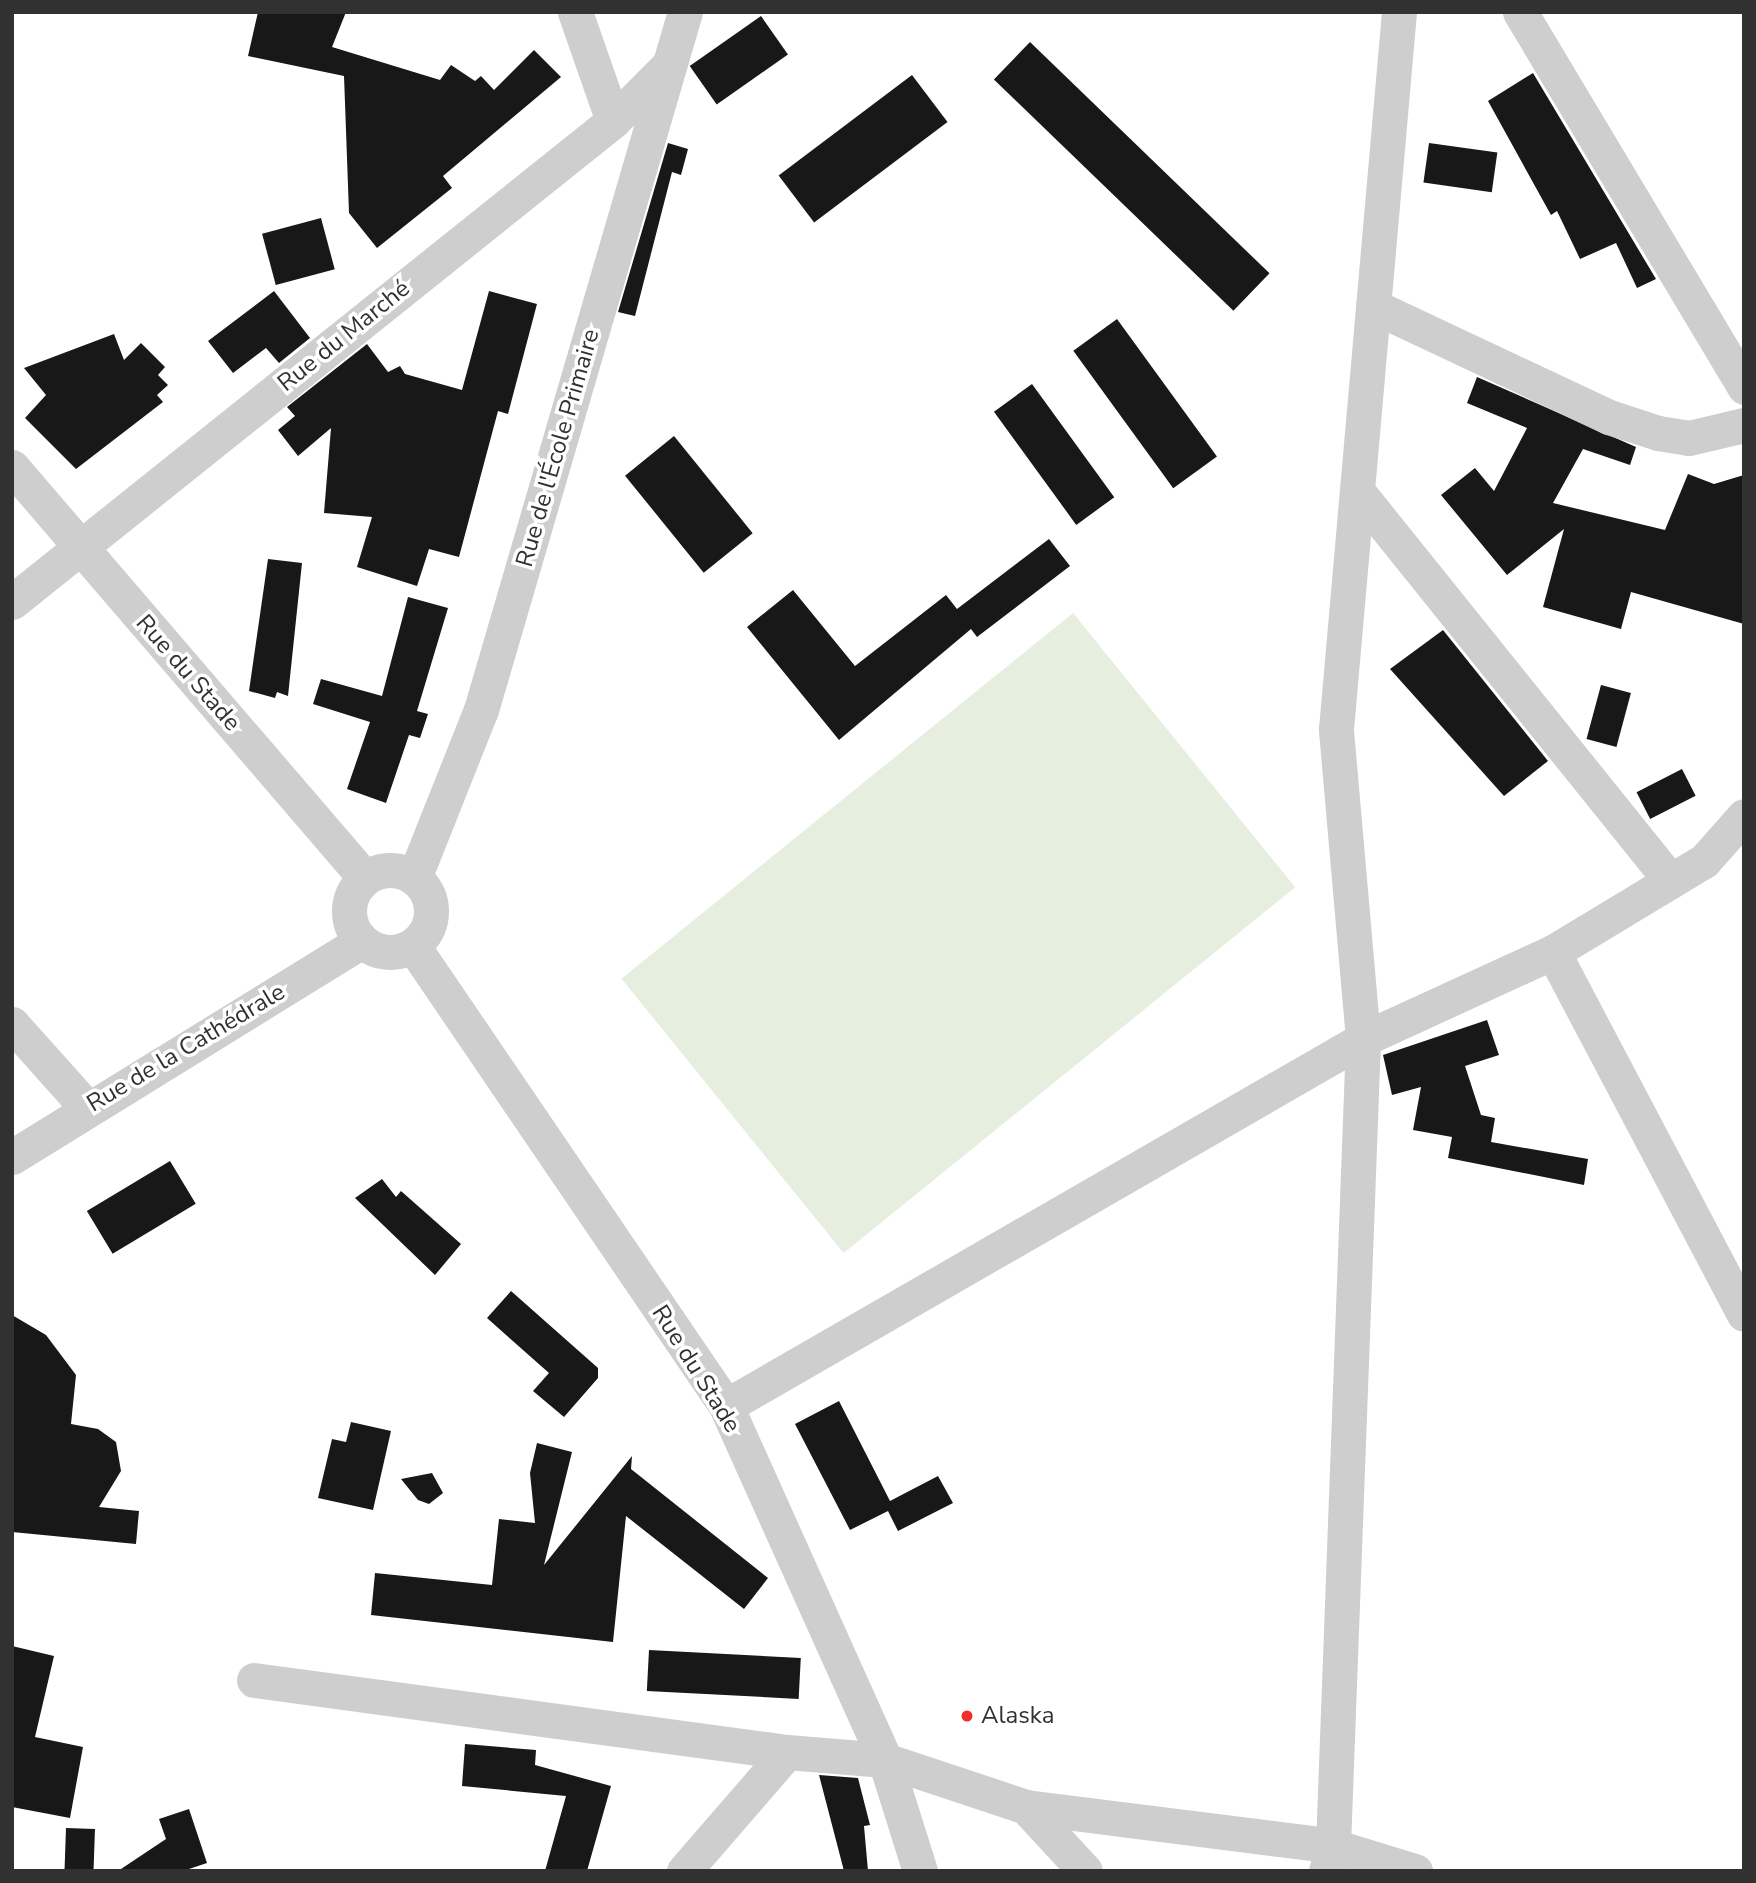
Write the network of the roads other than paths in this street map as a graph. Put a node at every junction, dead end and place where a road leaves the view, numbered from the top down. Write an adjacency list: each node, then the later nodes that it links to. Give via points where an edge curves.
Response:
1 (575, 12): 6 (street)
2 (685, 12): 5 (street, Rue de l'École Primaire)
3 (1399, 12): 7 (street)
4 (1520, 12): 8 (street)
5 (670, 64): 6 (street, Rue du Marché); 16 (street, Rue de l'École Primaire, via 481,710)
6 (613, 121): 12 (street, Rue du Marché)
7 (1373, 306): 9 (street, via 1609,417 1658,433 1689,438); 11 (street)
8 (1744, 387)
9 (1744, 425)
10 (12, 467): 12 (street, Rue du Stade)
11 (1358, 492): 17 (street); 22 (street, via 1336,729)
12 (79, 548): 13 (street, Rue du Marché); 15 (street, Rue du Stade)
13 (12, 602)
14 (1744, 816): 17 (street, via 1704,861)
15 (365, 878): 16 (street, via 390,870); 18 (street, via 349,901)
16 (415, 878): 19 (street, via 432,912)
17 (1671, 881): 20 (street)
18 (362, 941): 19 (street, via 387,953); 23 (street, Rue de la Cathédrale)
19 (413, 946): 26 (street, Rue du Stade)
20 (1553, 953): 22 (street); 25 (street)
21 (12, 1024): 23 (street)
22 (1363, 1038): 26 (street); 31 (street)
23 (87, 1108): 24 (street, Rue de la Cathédrale)
24 (12, 1157)
25 (1744, 1314)
26 (726, 1406): 29 (street, Rue du Stade)
27 (254, 1680): 28 (street)
28 (788, 1752): 29 (street); 32 (street)
29 (885, 1760): 30 (street); 33 (street, Rue du Stade)
30 (1026, 1807): 31 (street); 34 (street)
31 (1330, 1859): 35 (street)
32 (684, 1871)
33 (920, 1871)
34 (1085, 1871)
35 (1415, 1871)

